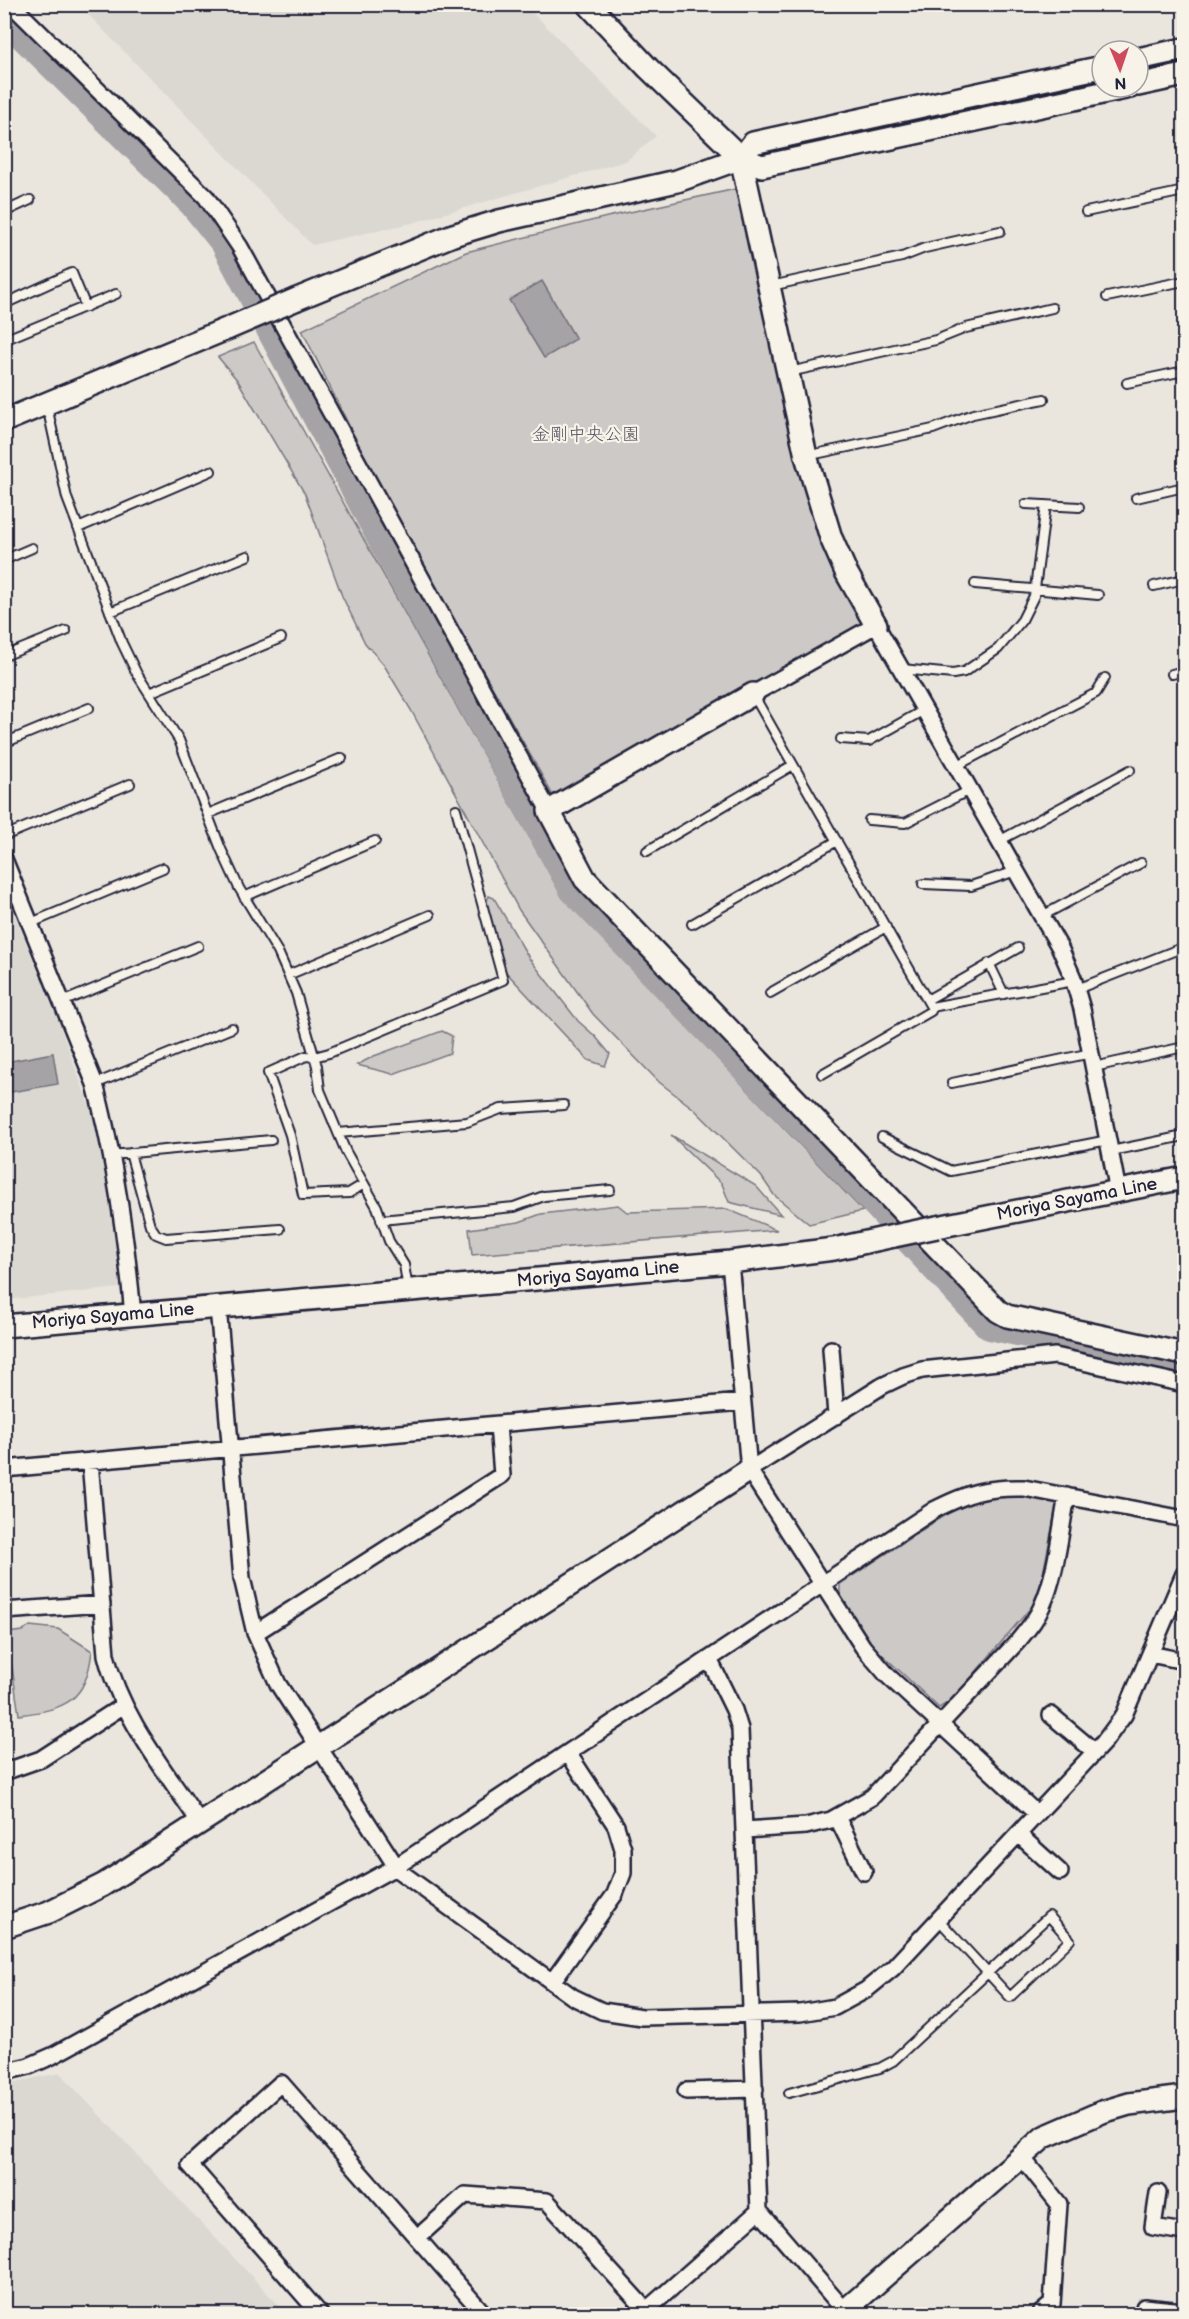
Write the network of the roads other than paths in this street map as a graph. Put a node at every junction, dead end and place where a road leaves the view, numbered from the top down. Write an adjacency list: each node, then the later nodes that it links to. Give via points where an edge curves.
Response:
1 (12, 4): 67 (street, via 206,197 223,219)
2 (588, 4): 9 (street)
3 (1185, 49): 4 (street)
4 (1150, 56)
5 (1090, 70): 9 (street, via 753,143)
6 (1185, 75): 7 (street)
7 (1150, 82)
8 (1090, 96): 9 (street, via 762,166)
9 (741, 158): 16 (street); 27 (street, bridge, via 676,182 453,235)
10 (1185, 191): 13 (lane)
11 (30, 200): 12 (lane)
12 (4, 212)
13 (1086, 212)
14 (1000, 231): 16 (lane)
15 (1185, 280): 18 (lane)
16 (769, 286): 24 (street)
17 (116, 294): 20 (lane)
18 (1107, 297)
19 (4, 304): 20 (lane, via 72,273)
20 (86, 307): 22 (lane)
21 (1052, 308): 24 (lane, via 966,328 936,340)
22 (4, 340)
23 (1185, 370): 25 (lane)
24 (788, 372): 29 (street)
25 (1127, 383)
26 (1044, 399): 29 (lane, via 973,414 933,429)
27 (46, 404): 28 (street); 36 (lane, via 67,498)
28 (4, 421)
29 (806, 456): 46 (street, via 831,538)
30 (211, 471): 36 (lane)
31 (1185, 487): 32 (lane)
32 (1136, 498)
33 (1026, 504): 34 (lane)
34 (1046, 505): 35 (lane); 43 (lane)
35 (1079, 507)
36 (78, 528): 45 (lane)
37 (32, 548): 39 (lane)
38 (247, 556): 45 (lane)
39 (4, 560)
40 (1185, 579): 42 (lane)
41 (975, 584): 43 (lane)
42 (1154, 586)
43 (1035, 590): 44 (lane); 50 (lane, via 1022,620 998,649 964,672)
44 (1098, 595)
45 (110, 612): 54 (lane, via 122,644)
46 (876, 625): 50 (street); 55 (street)
47 (66, 631): 49 (lane)
48 (281, 638): 54 (lane)
49 (4, 656)
50 (901, 669): 57 (street)
51 (1185, 671): 52 (lane)
52 (1172, 674)
53 (1105, 678): 62 (lane, via 1096,693)
54 (150, 693): 68 (lane, via 179,740)
55 (753, 694): 61 (lane); 67 (street)
56 (89, 708): 59 (lane)
57 (924, 710): 58 (lane, via 869,741); 62 (street)
58 (842, 739)
59 (4, 743)
60 (342, 758): 68 (lane)
61 (794, 765): 72 (lane); 74 (lane)
62 (956, 766): 65 (street)
63 (1130, 770): 73 (lane)
64 (130, 784): 70 (lane)
65 (970, 790): 69 (lane, via 905,823); 73 (street)
66 (456, 809): 100 (lane, via 503,980)
67 (549, 811): 125 (street, via 585,879 998,1311)
68 (207, 813): 81 (lane)
69 (869, 820)
70 (4, 836)
71 (375, 841): 81 (lane)
72 (837, 841): 86 (lane); 87 (lane)
73 (999, 841): 78 (street)
74 (646, 851)
75 (4, 859): 80 (street)
76 (1142, 863): 84 (lane)
77 (163, 868): 85 (lane)
78 (1016, 871): 79 (lane, via 971,886); 84 (street)
79 (923, 884)
80 (19, 895): 82 (lane); 85 (street)
81 (244, 897): 92 (lane)
82 (4, 901)
83 (430, 915): 92 (lane)
84 (1042, 916): 93 (street)
85 (31, 923): 96 (street)
86 (692, 924)
87 (886, 927): 94 (lane); 97 (lane)
88 (198, 946): 96 (lane)
89 (1185, 947): 93 (lane)
90 (1018, 948): 91 (lane)
91 (989, 963): 95 (lane); 97 (lane)
92 (288, 975): 100 (lane)
93 (1076, 985): 95 (lane); 101 (street)
94 (770, 993)
95 (1004, 994): 97 (lane)
96 (62, 1002): 104 (street)
97 (929, 1004): 102 (lane, via 931,1011)
98 (232, 1028): 104 (lane)
99 (1185, 1047): 101 (lane)
100 (314, 1057): 106 (lane, via 320,1090); 114 (lane, via 306,1056 268,1073 290,1135 303,1195 349,1193)
101 (1092, 1060): 103 (lane); 110 (street)
102 (822, 1074)
103 (952, 1083)
104 (95, 1084): 112 (street)
105 (564, 1105): 106 (lane, via 501,1109 467,1122)
106 (338, 1133): 114 (lane)
107 (1185, 1136): 110 (lane)
108 (882, 1137): 110 (lane, via 951,1171)
109 (271, 1140): 111 (lane)
110 (1109, 1146): 116 (street)
111 (130, 1154): 112 (lane); 118 (lane, via 152,1231 161,1237)
112 (111, 1155): 122 (street)
113 (1185, 1178): 116 (street, Moriya Sayama Line)
114 (364, 1185): 117 (lane)
115 (610, 1190): 117 (lane, via 544,1196 514,1207)
116 (1118, 1191): 119 (street, Moriya Sayama Line, bridge, via 834,1248)
117 (381, 1220): 120 (lane, via 404,1265)
118 (280, 1229)
119 (730, 1262): 120 (street, Moriya Sayama Line); 127 (street)
120 (408, 1290): 121 (street, Moriya Sayama Line)
121 (218, 1307): 122 (street, Moriya Sayama Line); 130 (street)
122 (133, 1315): 123 (street, Moriya Sayama Line)
123 (4, 1326)
124 (831, 1349): 128 (street)
125 (1185, 1354)
126 (1185, 1384): 128 (street, via 1055,1356 922,1370 882,1386)
127 (741, 1402): 129 (street); 133 (street)
128 (836, 1416): 133 (street)
129 (498, 1425): 130 (street); 140 (street, via 502,1475)
130 (230, 1449): 131 (street); 140 (street, via 242,1578)
131 (90, 1461): 132 (street); 138 (street)
132 (4, 1469)
133 (749, 1470): 137 (street); 147 (street)
134 (1066, 1496): 135 (street); 137 (street, via 1024,1488 977,1491 934,1510); 146 (street, via 1043,1606 1033,1624)
135 (1185, 1519)
136 (1185, 1574): 141 (street)
137 (822, 1584): 142 (street); 146 (street, via 874,1660)
138 (102, 1604): 139 (street); 144 (street, via 106,1655)
139 (4, 1611)
140 (255, 1633): 147 (street, via 278,1684)
141 (1150, 1654): 143 (street); 148 (street, via 1124,1714)
142 (710, 1659): 149 (street); 154 (street, via 740,1729)
143 (1185, 1661)
144 (124, 1705): 150 (street, via 41,1759); 153 (street)
145 (1051, 1715): 148 (street)
146 (940, 1725): 151 (street); 152 (street, via 872,1797)
147 (318, 1747): 153 (street); 156 (street)
148 (1095, 1752): 151 (street)
149 (568, 1753): 156 (street); 162 (street, via 616,1826 623,1849 622,1873 615,1894)
150 (4, 1772)
151 (1037, 1814): 155 (street)
152 (837, 1817): 154 (street, via 806,1826); 157 (street)
153 (200, 1823): 160 (street, via 103,1885 49,1912)
154 (745, 1830): 163 (street)
155 (1018, 1834): 158 (street); 159 (street)
156 (396, 1867): 162 (street); 164 (street, via 52,2056)
157 (864, 1872)
158 (1060, 1872)
159 (939, 1919): 161 (lane); 163 (street, via 894,1968 835,2007 800,2013)
160 (4, 1927)
161 (988, 1973): 161 (lane, via 1010,1997 1070,1940 1049,1916); 167 (lane, via 892,2061 880,2068)
162 (552, 1982): 163 (street, via 602,2011 642,2017)
163 (752, 2014): 165 (street)
164 (4, 2072)
165 (755, 2089): 166 (street); 171 (street)
166 (686, 2091)
167 (789, 2093)
168 (1185, 2097): 169 (street, via 1128,2104 1102,2112 1044,2137)
169 (1021, 2156): 177 (street); 180 (street, via 1059,2204 1052,2304)
170 (1158, 2193): 172 (street, via 1154,2227)
171 (759, 2211): 176 (street); 177 (street)
172 (1185, 2232)
173 (417, 2238): 176 (street, via 465,2195 547,2201); 178 (street, via 281,2083 190,2164); 179 (street)
174 (1144, 2307): 175 (street)
175 (1185, 2311)
176 (644, 2312)
177 (843, 2313)
178 (320, 2314)
179 (484, 2314)
180 (1040, 2314)

